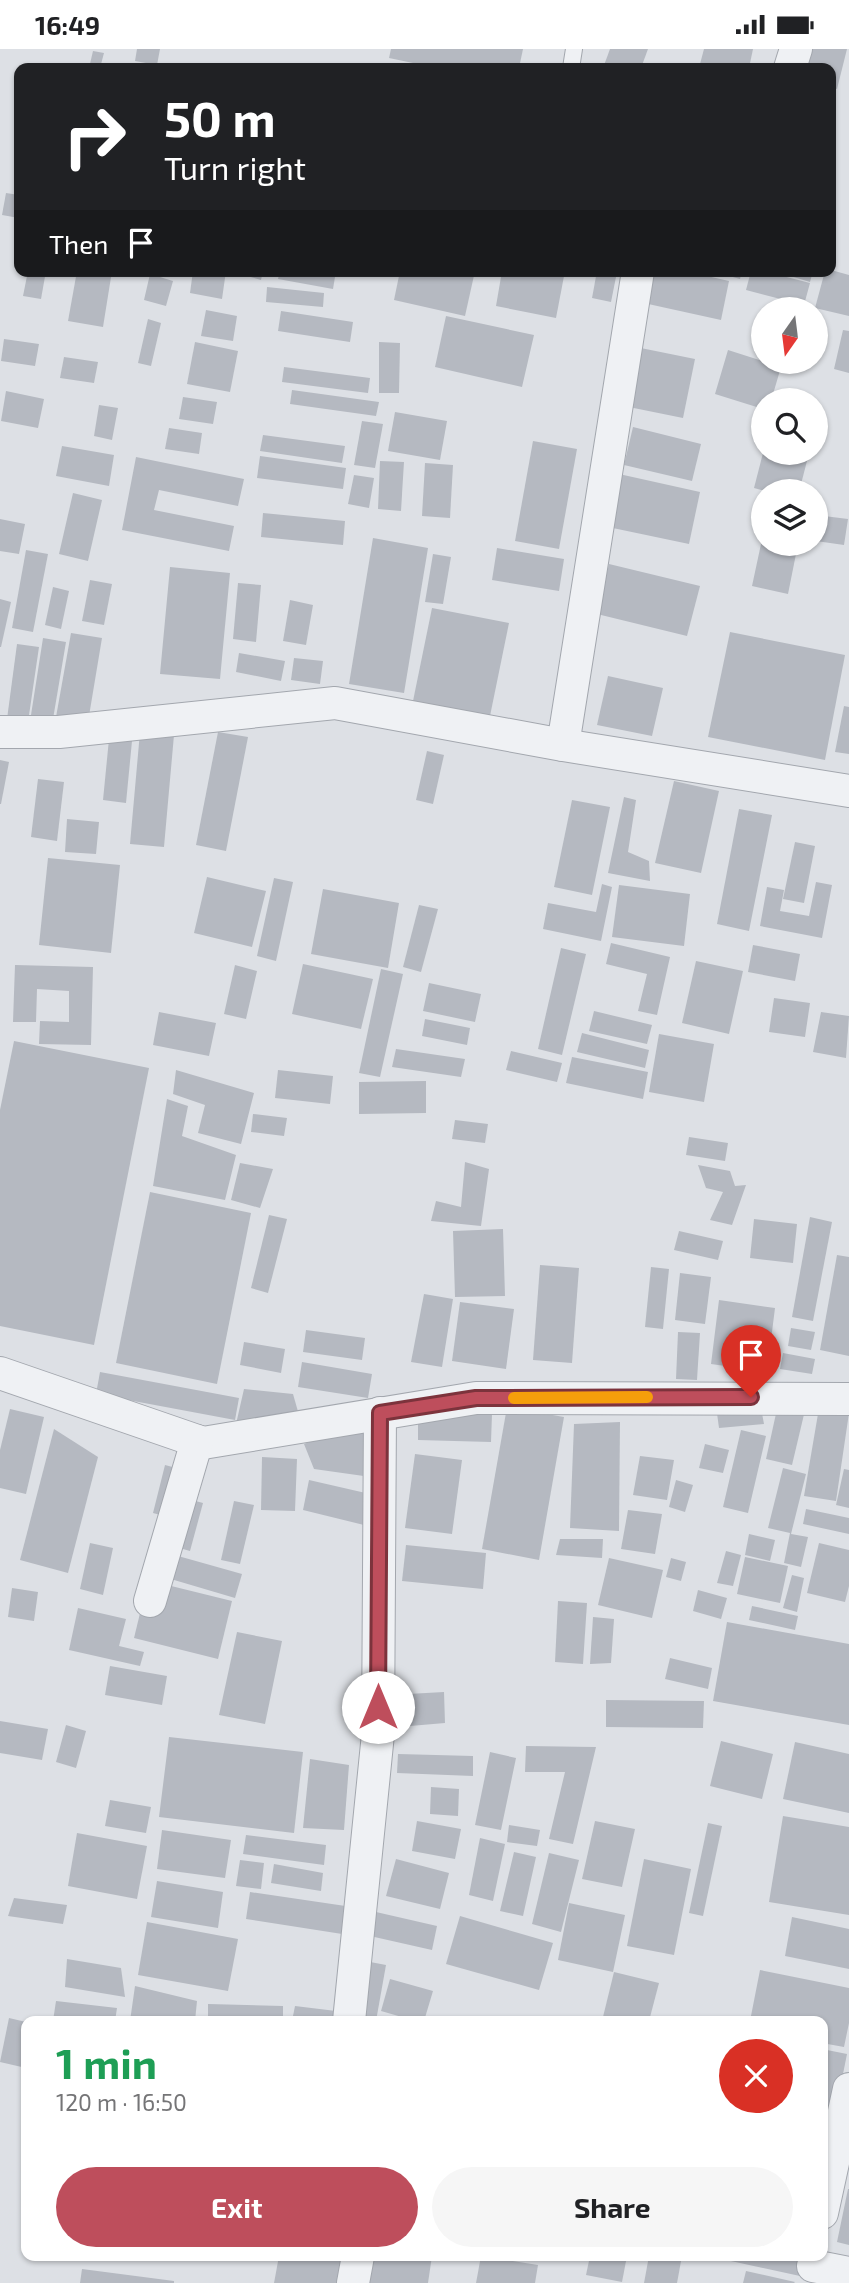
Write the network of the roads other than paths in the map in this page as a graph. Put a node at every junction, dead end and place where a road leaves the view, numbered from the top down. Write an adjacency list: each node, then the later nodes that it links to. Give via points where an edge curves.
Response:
1 (637, 277): 3 (street)
2 (0, 732): 3 (street, via 59,732 335,703)
3 (563, 744): 4 (street)
4 (849, 791)
5 (0, 1373): 8 (street)
6 (849, 1399): 7 (street, via 476,1398)
7 (380, 1413): 8 (street); 10 (street, via 378,1734)
8 (197, 1441): 9 (street)
9 (150, 1601)
10 (350, 2016)
11 (849, 2089): 12 (street)
12 (828, 2185)
13 (357, 2261): 16 (street)
14 (813, 2268): 15 (street)
15 (849, 2273)
16 (353, 2283)

